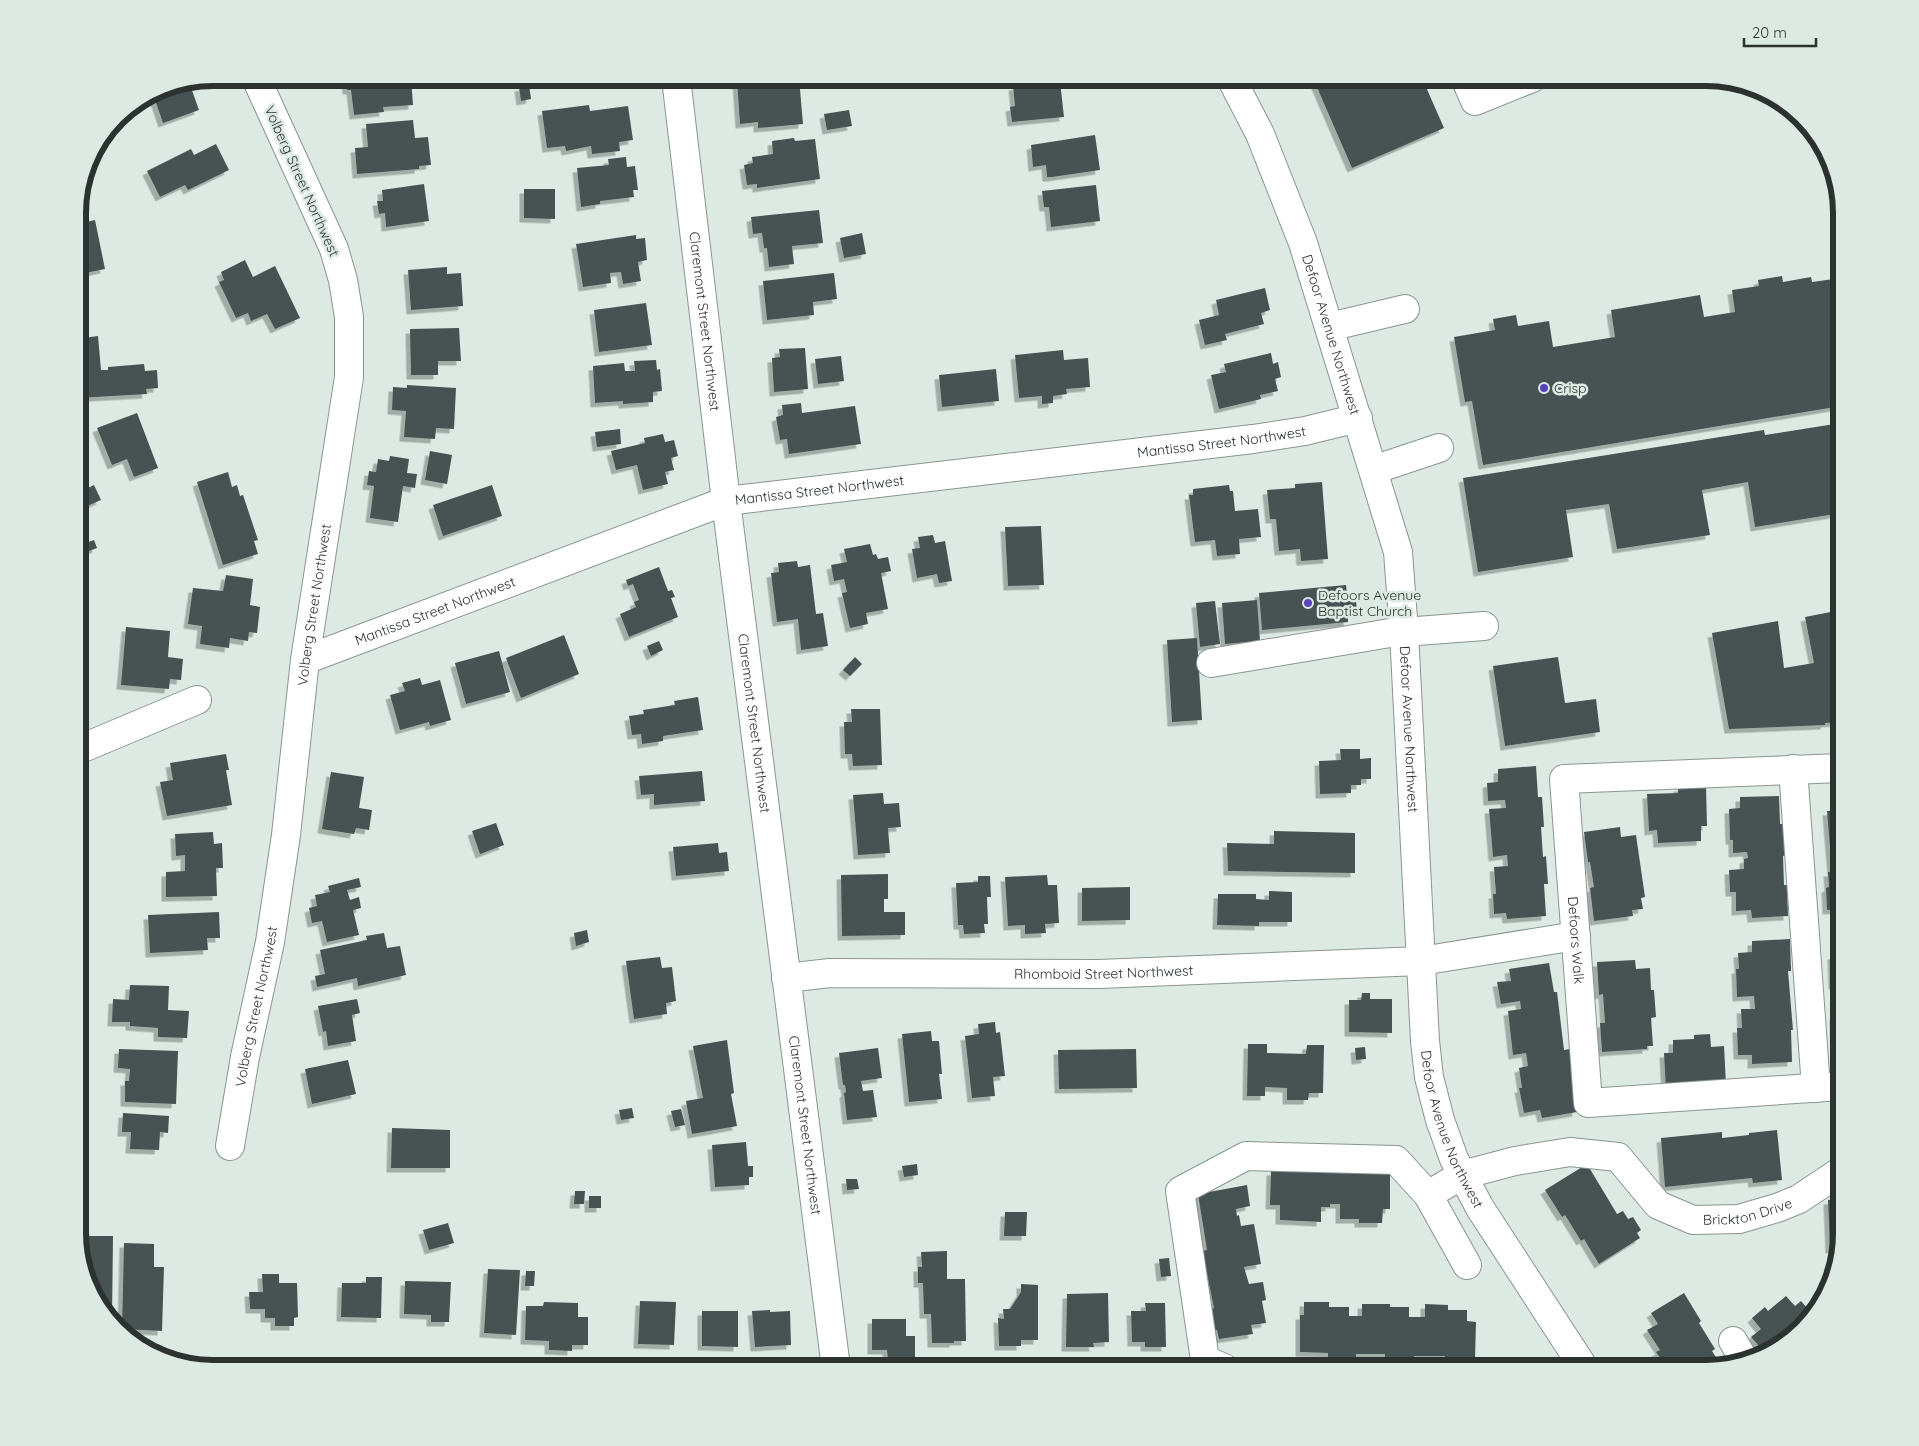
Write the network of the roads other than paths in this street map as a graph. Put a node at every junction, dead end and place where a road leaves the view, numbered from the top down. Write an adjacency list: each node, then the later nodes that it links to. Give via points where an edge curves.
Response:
1 (1235, 86): 7 (street, Defoor Avenue Northwest, via 1260,134 1303,243)
2 (1469, 86): 3 (street, via 1476,101)
3 (1512, 86)
4 (260, 87): 14 (street, Volberg Street Northwest, via 334,249 349,317 349,378)
5 (677, 87): 11 (street, Claremont Street Northwest)
6 (1405, 309): 7 (street)
7 (1329, 326): 8 (street, Defoor Avenue Northwest)
8 (1358, 418): 10 (street, Defoor Avenue Northwest); 11 (street, Mantissa Street Northwest, via 1253,439)
9 (1439, 448): 10 (street)
10 (1373, 470): 13 (street, Defoor Avenue Northwest, via 1398,552)
11 (726, 500): 14 (street, Mantissa Street Northwest); 22 (street, Claremont Street Northwest)
12 (1484, 626): 13 (street)
13 (1404, 632): 15 (street); 21 (street, Defoor Avenue Northwest)
14 (305, 660): 24 (street, Volberg Street Northwest, via 273,922)
15 (1211, 663)
16 (197, 700): 17 (street)
17 (87, 746)
18 (1833, 768): 19 (street, Defoors Walk)
19 (1793, 769): 20 (street, Defoors Walk, via 1564,779); 23 (street, Defoors Walk)
20 (1576, 936): 21 (street, Rhomboid Street Northwest); 23 (street, Defoors Walk, via 1588,1102)
21 (1421, 961): 22 (street, Rhomboid Street Northwest, via 1099,974 830,973); 25 (street, Defoor Avenue Northwest, via 1429,1077 1440,1120)
22 (786, 978): 29 (street, Claremont Street Northwest)
23 (1829, 1087)
24 (230, 1146)
25 (1462, 1175): 26 (street, Brickton Drive, via 1515,1161 1570,1152 1618,1157 1658,1205 1693,1220 1739,1219 1798,1199); 27 (street, Brickton Drive); 31 (street, Defoor Avenue Northwest)
26 (1833, 1177)
27 (1428, 1195): 28 (street); 30 (street, via 1396,1160 1246,1156 1180,1191)
28 (1467, 1265)
29 (835, 1360)
30 (1206, 1360)
31 (1579, 1360)

